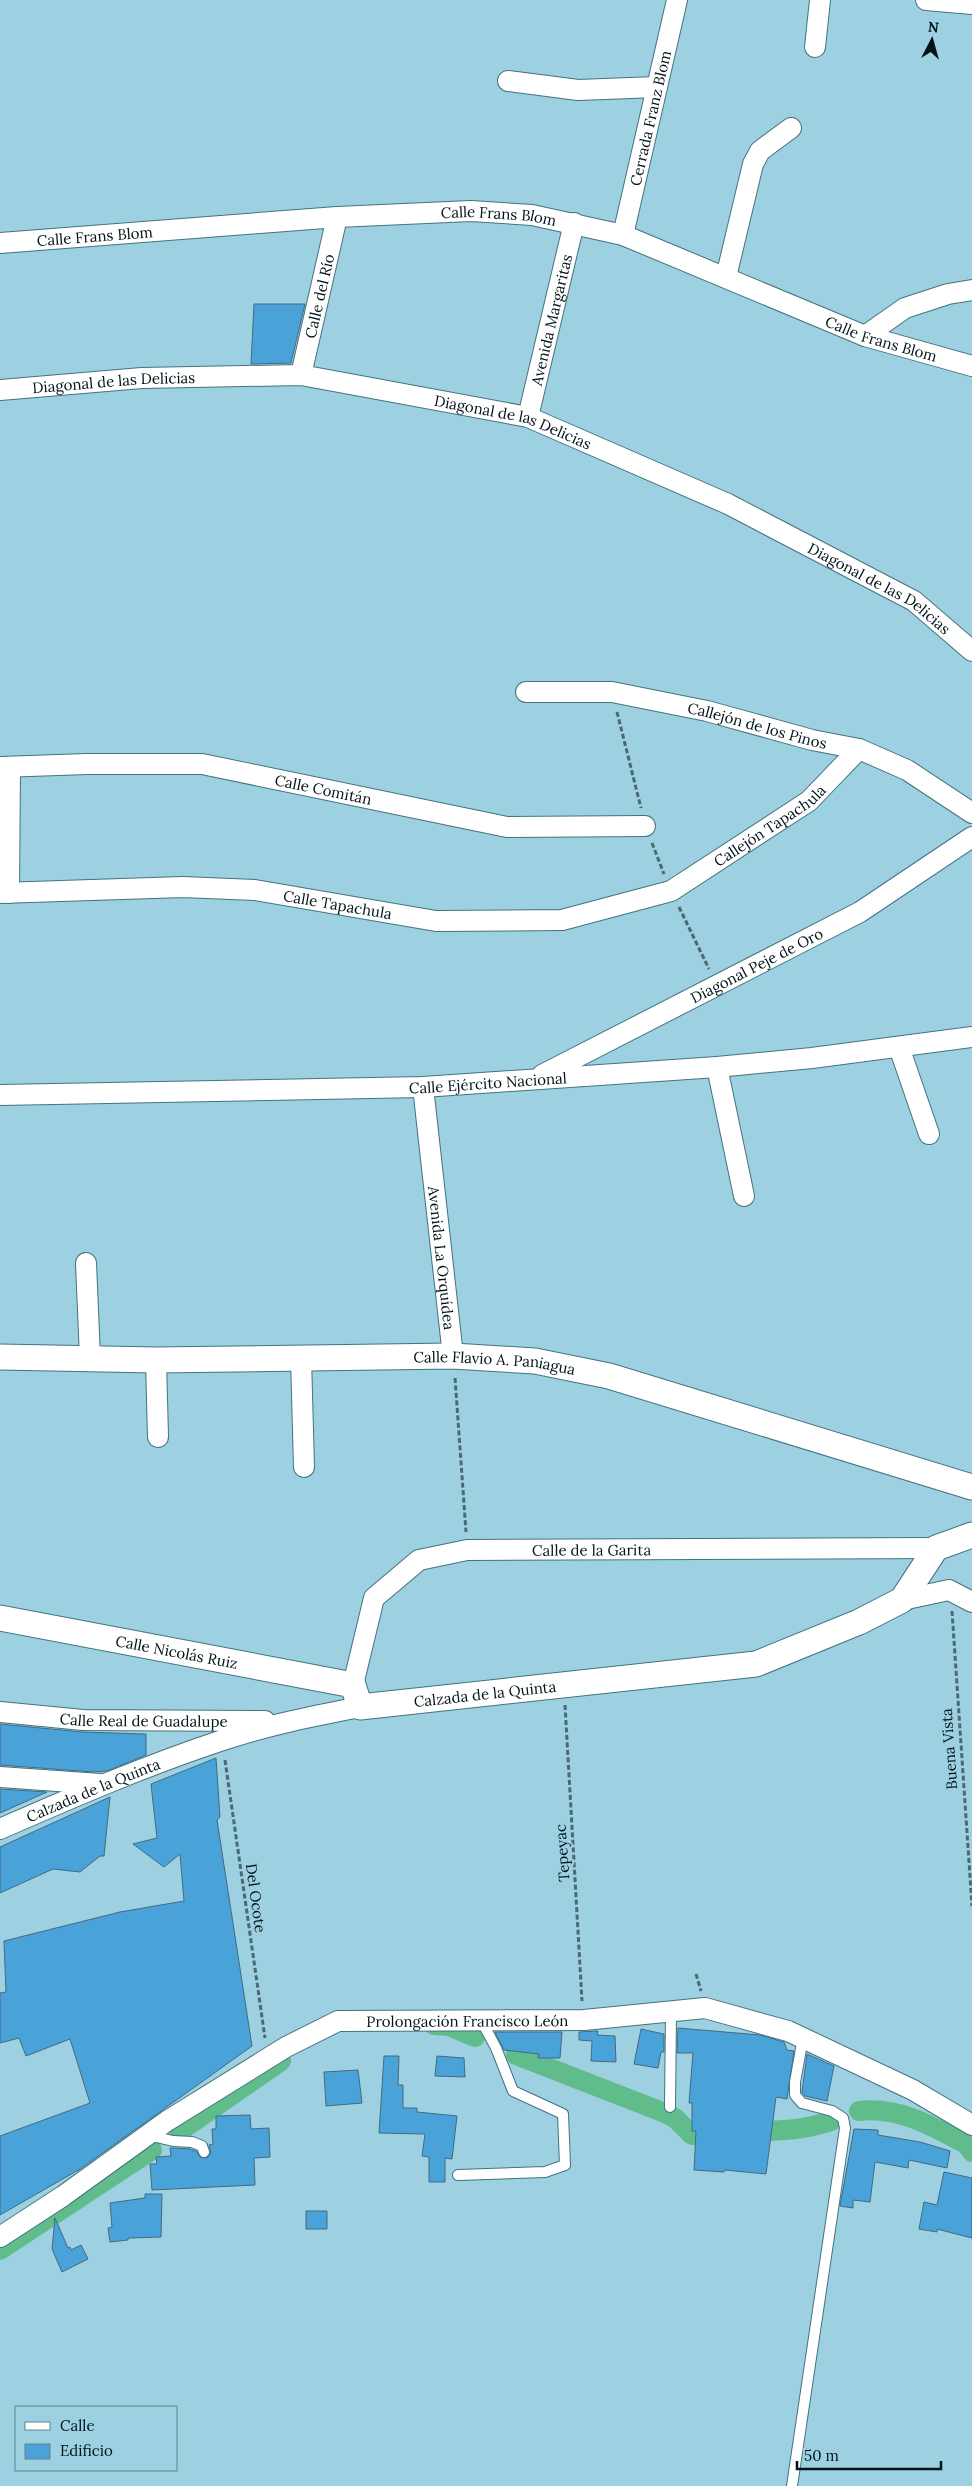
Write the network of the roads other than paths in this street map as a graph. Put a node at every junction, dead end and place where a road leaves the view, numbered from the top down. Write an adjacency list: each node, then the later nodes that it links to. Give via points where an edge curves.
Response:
1 (677, 0): 7 (street, Cerrada Franz Blom)
2 (820, 0): 5 (street)
3 (926, 0): 4 (street)
4 (970, 3)
5 (815, 47)
6 (508, 81): 7 (street, via 578,90)
7 (657, 87): 11 (street, Cerrada Franz Blom)
8 (791, 128): 13 (street, via 760,151 753,164)
9 (337, 217): 10 (street, Calle Frans Blom, via 471,211 532,215); 12 (street, Calle Frans Blom); 17 (street, Calle del Río)
10 (574, 223): 11 (street, Calle Frans Blom); 19 (street, Avenida Margaritas)
11 (623, 235): 13 (street, Calle Frans Blom)
12 (0, 243)
13 (726, 277): 15 (street, Calle Frans Blom)
14 (972, 290): 15 (street, via 905,308)
15 (866, 336): 16 (street, Calle Frans Blom)
16 (972, 366)
17 (301, 375): 18 (street, Diagonal de las Delicias, via 142,378); 19 (street, Diagonal de las Delicias)
18 (0, 390)
19 (528, 417): 20 (street, Diagonal de las Delicias, via 728,504 914,601)
20 (972, 651)
21 (526, 692): 22 (street, Callejón de los Pinos, via 612,692 707,711 812,740)
22 (859, 749): 24 (street, Callejón de los Pinos, via 906,770); 27 (street, Callejón Tapachula, via 809,801)
23 (5, 767): 25 (street, Calle Comitán, via 202,764 507,827); 28 (street)
24 (972, 813)
25 (645, 826)
26 (972, 838): 32 (street, Diagonal Peje de Oro, via 860,912)
27 (671, 891): 28 (street, Calle Tapachula, via 562,920 445,921 256,890 183,887)
28 (4, 893)
29 (972, 1037): 30 (street, Calle Ejército Nacional)
30 (899, 1047): 31 (street, Calle Ejército Nacional); 35 (street)
31 (716, 1067): 32 (street, Calle Ejército Nacional); 36 (street)
32 (534, 1080): 33 (street, Calle Ejército Nacional)
33 (423, 1087): 34 (street, Calle Ejército Nacional); 38 (street, Avenida La Orquídea)
34 (0, 1095)
35 (929, 1134)
36 (744, 1196)
37 (86, 1263): 40 (street)
38 (453, 1356): 41 (street, Calle Flavio A. Paniagua); 45 (street, Calle Flavio A. Paniagua, via 536,1361 609,1376)
39 (0, 1357): 40 (street, Calle Flavio A. Paniagua)
40 (90, 1358): 42 (street, Calle Flavio A. Paniagua)
41 (301, 1358): 42 (street, Calle Flavio A. Paniagua); 44 (street)
42 (156, 1360): 43 (street)
43 (158, 1436)
44 (304, 1467)
45 (972, 1487)
46 (972, 1535): 47 (street, Calle de la Garita)
47 (936, 1548): 48 (street); 51 (street, Calle de la Garita, via 467,1550 419,1560 374,1598)
48 (902, 1600): 49 (street, Calzada de la Quinta, via 951,1591); 51 (street, Calzada de la Quinta, via 859,1622 756,1664 565,1685)
49 (972, 1602)
50 (0, 1618): 51 (street, Calle Nicolás Ruiz)
51 (357, 1696): 53 (street, Calzada de la Quinta)
52 (0, 1712): 53 (street, Calle Real de Guadalupe, via 83,1720)
53 (287, 1722): 55 (street, Calzada de la Quinta, via 223,1740)
54 (0, 1777): 55 (street)
55 (104, 1784): 56 (street, Calzada de la Quinta)
56 (0, 1829)
57 (671, 2012): 58 (street, Prolongación Francisco León, via 584,2020); 59 (street, Prolongación Francisco León, via 705,2008); 60 (lane)
58 (481, 2020): 62 (street, Prolongación Francisco León, via 338,2021 268,2059); 64 (lane, via 513,2091 562,2114 565,2165 545,2172)
59 (803, 2038): 61 (street, Prolongación Francisco León, via 913,2090); 66 (lane, via 795,2095 802,2103 832,2111 843,2118 845,2128)
60 (670, 2107)
61 (972, 2125)
62 (147, 2135): 63 (lane, via 192,2142 202,2146); 65 (street, Prolongación Francisco León)
63 (204, 2152)
64 (458, 2174)
65 (0, 2237)
66 (792, 2486)

